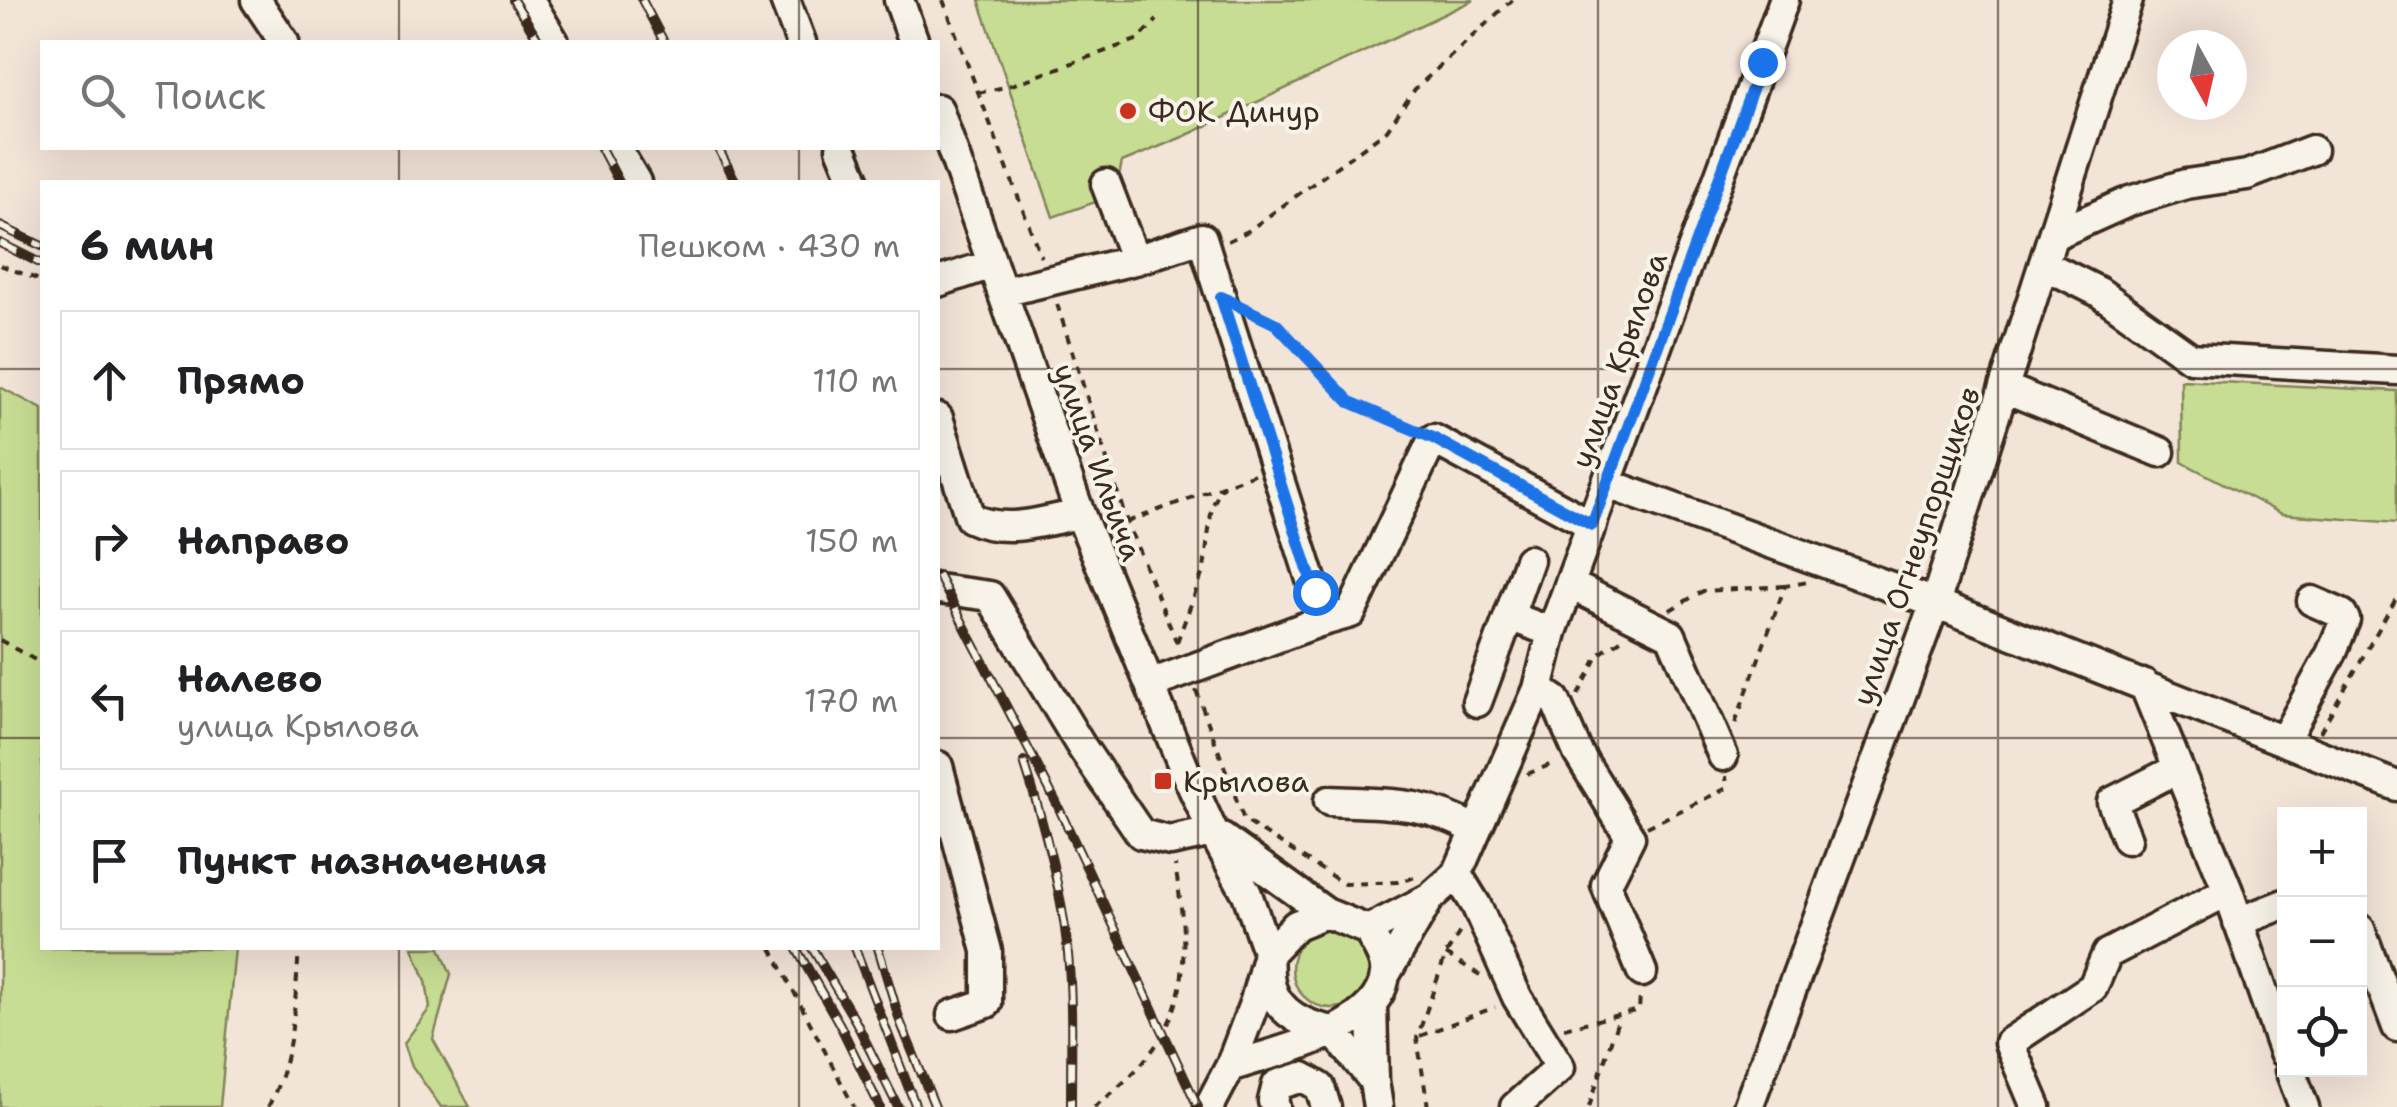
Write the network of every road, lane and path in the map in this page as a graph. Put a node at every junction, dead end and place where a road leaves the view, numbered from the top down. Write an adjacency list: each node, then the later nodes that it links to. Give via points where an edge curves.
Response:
1 (256, 0): 10 (street)
2 (529, 0): 11 (street)
3 (785, 0): 12 (street)
4 (900, 0): 13 (street)
5 (943, 0): 14 (path)
6 (1512, 0): 23 (path, via 1415,90 1387,130 1248,231)
7 (1784, 0): 39 (street, улица Крылова)
8 (2128, 0): 22 (street, улица Огнеупорщиков)
9 (1157, 20): 14 (path, via 1139,39)
10 (283, 40)
11 (553, 40)
12 (800, 40)
13 (913, 40)
14 (976, 94): 30 (path)
15 (940, 114): 25 (street, улица Ильича)
16 (617, 150): 19 (street)
17 (842, 150): 20 (street)
18 (2312, 150): 22 (street, via 2247,175 2130,202)
19 (635, 180)
20 (854, 180)
21 (1106, 184): 24 (street)
22 (2054, 235): 27 (street, улица Огнеупорщиков)
23 (1206, 252): 24 (street, via 1202,238); 32 (street)
24 (1135, 260): 30 (street)
25 (992, 264): 29 (street); 31 (street, улица Ильича)
26 (0, 265): 28 (path)
27 (2045, 265): 33 (street, via 2099,292 2191,358); 34 (street, улица Огнеупорщиков)
28 (40, 279)
29 (940, 281)
30 (1050, 282): 31 (street); 42 (path)
31 (1003, 292): 41 (street, улица Ильича)
32 (1221, 297): 36 (path, via 1276,324 1350,402); 38 (street)
33 (2397, 370)
34 (2005, 388): 37 (street); 51 (street, улица Огнеупорщиков)
35 (940, 424): 41 (street, via 970,518 989,528)
36 (1433, 438): 43 (street); 57 (street, via 1351,613)
37 (2160, 452)
38 (1277, 466): 40 (path); 48 (street)
39 (1608, 484): 43 (street, улица Крылова); 51 (street)
40 (1223, 486): 42 (path); 55 (path, via 1212,506 1204,569)
41 (1080, 514): 58 (street, улица Ильича)
42 (1127, 522): 55 (path)
43 (1592, 525): 46 (street, улица Крылова)
44 (1529, 560): 52 (street)
45 (1814, 581): 64 (path, via 1785,586)
46 (1571, 585): 53 (street, улица Крылова); 64 (street, via 1672,635)
47 (940, 588): 74 (street, via 990,596 1141,834)
48 (1315, 592)
49 (2397, 597): 62 (path)
50 (2312, 602): 62 (street, via 2344,620)
51 (1935, 603): 59 (street); 108 (street, улица Огнеупорщиков)
52 (1509, 616): 53 (street); 61 (street)
53 (1552, 632): 60 (street, улица Крылова)
54 (0, 640): 56 (path)
55 (1177, 642): 57 (path)
56 (40, 663)
57 (1189, 670): 58 (street); 76 (path, via 1244,820)
58 (1151, 684): 71 (street, улица Ильича)
59 (2144, 684): 62 (street); 65 (street)
60 (1538, 689): 63 (street, via 1554,700); 70 (street, улица Крылова)
61 (1477, 702)
62 (2297, 746): 68 (street)
63 (1578, 754): 67 (path); 72 (street)
64 (1723, 756): 72 (path, via 1727,788)
65 (2176, 769): 73 (street, via 2112,802); 77 (street)
66 (940, 774): 92 (street, via 987,951 987,1003)
67 (1518, 778)
68 (2397, 786)
69 (1330, 801): 70 (street, via 1419,806)
70 (1474, 830): 75 (street, улица Крылова)
71 (1213, 832): 74 (street); 80 (street); 86 (street, улица Ильича, via 1247,894)
72 (1630, 837): 87 (street, via 1606,885)
73 (2127, 839)
74 (1170, 841): 103 (path, via 1184,944 1176,1013 1135,1070)
75 (1456, 874): 78 (street, улица Крылова); 89 (street)
76 (1344, 884)
77 (2228, 891): 81 (street); 109 (street, via 2107,954 2093,986 2009,1043)
78 (1430, 898): 82 (street); 88 (street)
79 (2277, 907): 81 (street)
80 (1326, 914): 82 (street); 86 (street, via 1296,925)
81 (2238, 922): 95 (street)
82 (1368, 930): 88 (street)
83 (2367, 948): 93 (street)
84 (299, 950): 101 (path, via 294,1017 280,1084)
85 (773, 950): 102 (path)
86 (1268, 954): 94 (street, via 1271,988 1288,1012 1307,1026); 99 (street)
87 (1642, 972): 91 (path, via 1638,1010)
88 (1385, 975): 90 (street)
89 (1518, 997): 96 (street); 97 (path)
90 (1372, 1005): 94 (street); 100 (street)
91 (1620, 1014): 96 (path); 107 (path)
92 (952, 1015)
93 (2397, 1027)
94 (1333, 1031): 99 (street); 100 (street)
95 (2277, 1033)
96 (1542, 1035): 106 (street, via 1560,1066)
97 (1417, 1038)
98 (2293, 1077): 110 (street)
99 (1219, 1087)
100 (1376, 1094)
101 (268, 1107)
102 (854, 1107)
103 (1094, 1107)
104 (1275, 1107): 105 (street, via 1277,1085 1303,1077 1320,1087)
105 (1326, 1107)
106 (1516, 1107)
107 (1588, 1107)
108 (1748, 1107)
109 (2036, 1107)
110 (2304, 1107)

